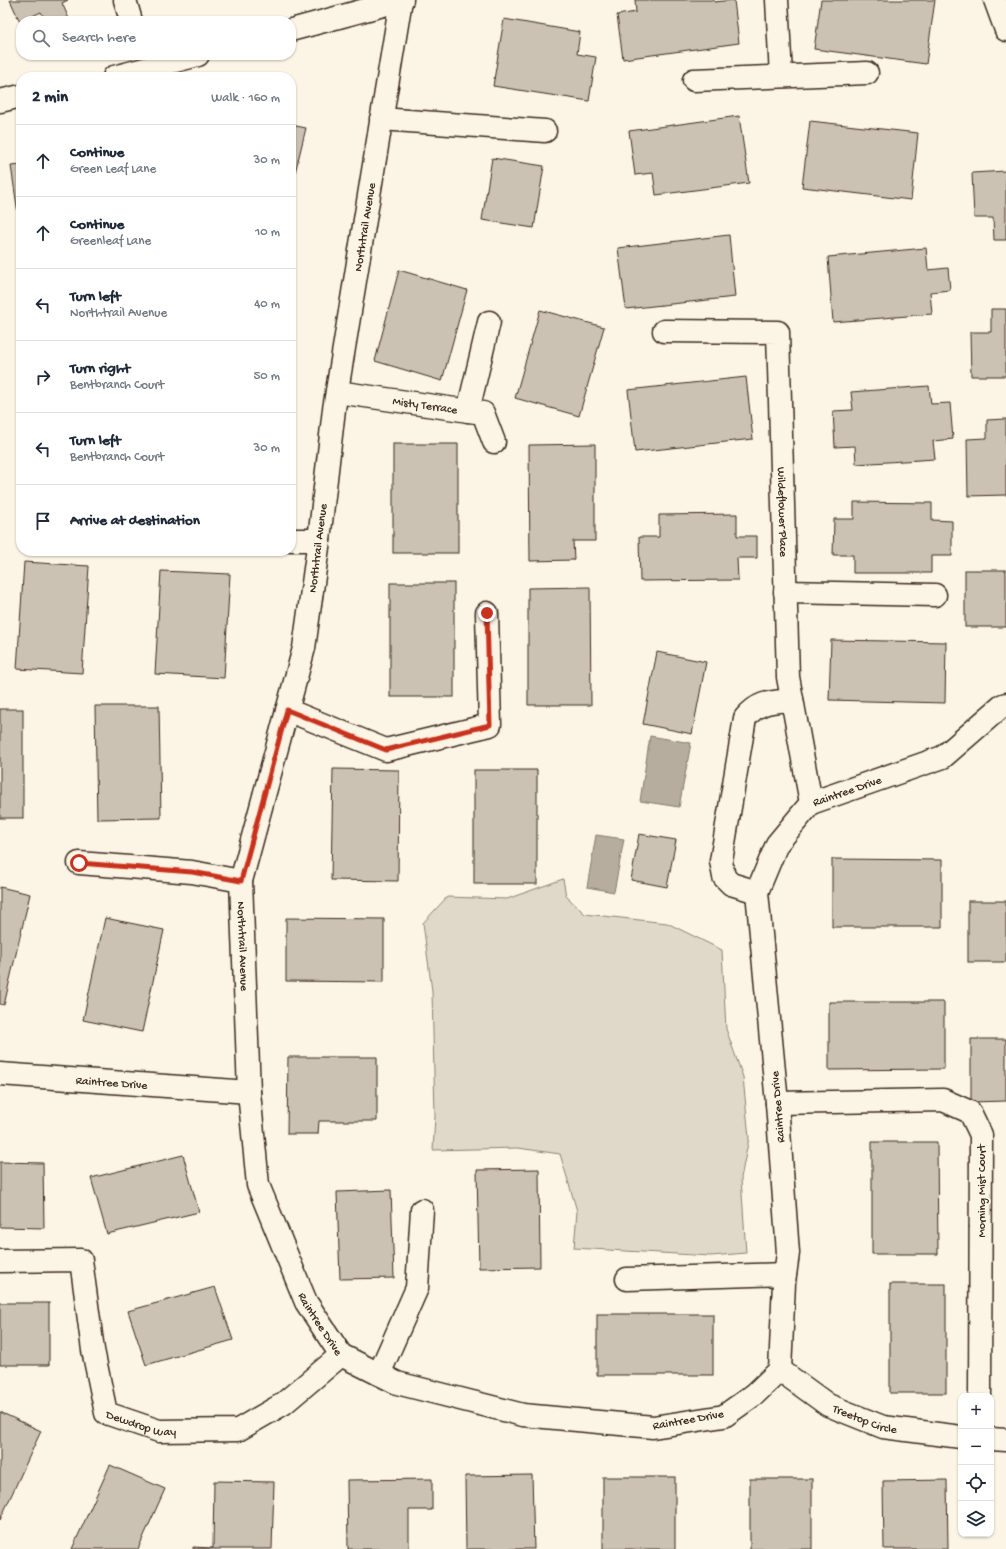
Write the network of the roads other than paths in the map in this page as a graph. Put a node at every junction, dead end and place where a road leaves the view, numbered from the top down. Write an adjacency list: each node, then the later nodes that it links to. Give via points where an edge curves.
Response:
1 (125, 0): 5 (street)
2 (401, 0): 6 (street); 15 (street, Northtrail Avenue)
3 (777, 0): 11 (street)
4 (995, 0): 7 (street)
5 (130, 16)
6 (296, 29)
7 (1006, 30)
8 (176, 60): 9 (street)
9 (132, 70)
10 (867, 73): 11 (street)
11 (781, 76): 12 (street)
12 (694, 80)
13 (16, 97): 14 (street)
14 (0, 101)
15 (381, 119): 16 (street); 19 (street, Northtrail Avenue)
16 (545, 131)
17 (489, 322): 20 (street)
18 (664, 331): 24 (street, Wildeflower Place, via 778,332)
19 (337, 392): 20 (street, Misty Terrace); 23 (street, Northtrail Avenue)
20 (468, 411): 21 (street, Misty Terrace, via 483,413)
21 (494, 442)
22 (296, 540): 23 (street)
23 (319, 540): 29 (street, Northtrail Avenue, via 304,648)
24 (785, 592): 25 (street); 27 (street, Wildeflower Place, via 788,677)
25 (935, 596)
26 (487, 613): 29 (street, via 490,725 386,750)
27 (792, 700): 30 (street, Wildeflower Place); 33 (street, via 763,703 745,718 721,861 724,877 731,884)
28 (1006, 704): 30 (street, Raintree Drive, via 943,758)
29 (287, 710): 32 (street, Northtrail Avenue)
30 (811, 803): 33 (street, Raintree Drive, via 777,844)
31 (79, 863): 32 (street, via 192,872)
32 (241, 881): 35 (street, Northtrail Avenue)
33 (757, 892): 36 (street, Raintree Drive)
34 (0, 1074): 35 (street, Raintree Drive)
35 (249, 1092): 41 (street, Raintree Drive, via 258,1185 306,1302)
36 (777, 1104): 39 (street, Raintree Drive, via 788,1253); 44 (street, Morning Mist Court, via 943,1100 970,1112 982,1135)
37 (422, 1210): 43 (street, via 417,1288)
38 (0, 1261): 41 (street, Dewdrop Way, via 81,1260 93,1350 106,1413 159,1431 238,1430 283,1404)
39 (785, 1274): 40 (street); 42 (street, Raintree Drive)
40 (627, 1279)
41 (341, 1355): 43 (street, Raintree Drive)
42 (780, 1370): 43 (street, Raintree Drive, via 755,1394 724,1416 653,1427 523,1415 397,1383); 45 (street, Treetop Circle, via 828,1405 883,1428)
43 (379, 1374)
44 (980, 1393)
45 (958, 1436)
46 (994, 1439): 47 (street)
47 (1006, 1440)

